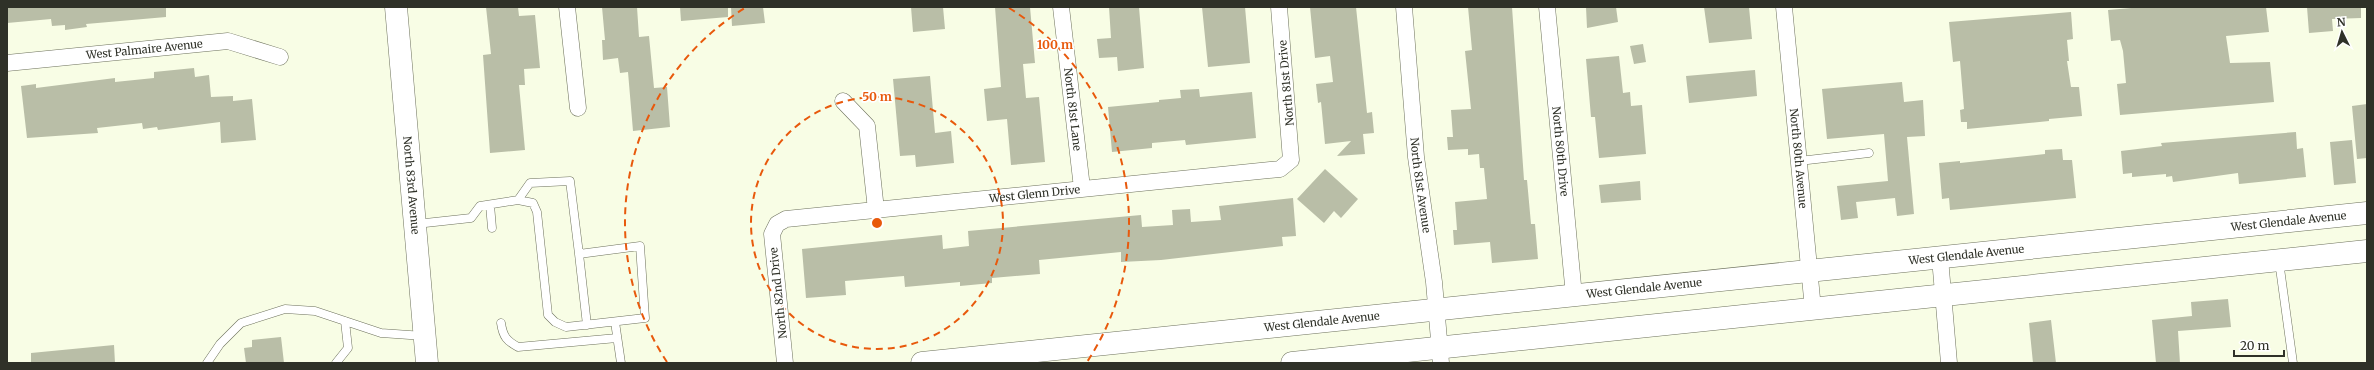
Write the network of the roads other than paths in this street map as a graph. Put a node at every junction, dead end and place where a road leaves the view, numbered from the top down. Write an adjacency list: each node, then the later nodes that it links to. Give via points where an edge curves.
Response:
1 (396, 7): 21 (main road, North 83rd Avenue)
2 (567, 7): 11 (street)
3 (1061, 7): 15 (street, North 81st Lane)
4 (1279, 7): 13 (street, North 81st Drive)
5 (1404, 7): 31 (street, North 81st Avenue, via 1416,157)
6 (1547, 7): 29 (street, North 80th Drive)
7 (1784, 7): 14 (street, North 80th Avenue)
8 (280, 57): 9 (street, West Palmaire Avenue, via 228,41)
9 (7, 63)
10 (843, 101): 18 (street, via 867,126)
11 (578, 108)
12 (1869, 153): 14 (lane)
13 (1291, 160): 15 (street, West Glenn Drive, via 1280,169)
14 (1799, 160): 27 (street, North 80th Avenue)
15 (1082, 188): 18 (street, West Glenn Drive)
16 (518, 200): 17 (lane); 24 (lane, via 530,183 570,181); 35 (lane, via 533,203 538,212 548,315 566,327)
17 (490, 205): 21 (lane, via 480,206 471,218); 22 (lane)
18 (876, 210): 20 (street, West Glenn Drive, via 786,219)
19 (2367, 213): 25 (main road, West Glendale Avenue)
20 (777, 224): 43 (street, North 82nd Drive, via 772,234)
21 (415, 225): 36 (main road, North 83rd Avenue)
22 (492, 228)
23 (2367, 251): 26 (main road)
24 (580, 254): 33 (lane, via 640,246 645,318); 35 (lane)
25 (1940, 258): 27 (main road, West Glendale Avenue); 28 (street)
26 (2279, 260): 28 (main road); 47 (lane)
27 (1809, 271): 29 (main road, West Glendale Avenue); 30 (street, North 80th Avenue)
28 (1944, 295): 30 (main road); 46 (street)
29 (1574, 296): 31 (main road, West Glendale Avenue)
30 (1813, 309): 38 (main road)
31 (1436, 310): 38 (street, North 81st Avenue); 44 (main road, West Glendale Avenue)
32 (346, 321): 36 (lane, via 381,333); 39 (lane, via 315,311 285,309 241,324 220,344); 40 (lane, via 348,348)
33 (615, 322): 35 (lane); 37 (lane)
34 (501, 324): 37 (lane, via 507,341 518,347)
35 (587, 325)
36 (425, 336): 41 (main road, North 83rd Avenue)
37 (617, 338): 42 (lane)
38 (1440, 355): 45 (main road)
39 (207, 363)
40 (336, 363)
41 (427, 363)
42 (621, 363)
43 (785, 363)
44 (929, 363)
45 (1292, 363)
46 (1949, 363)
47 (2293, 363)

